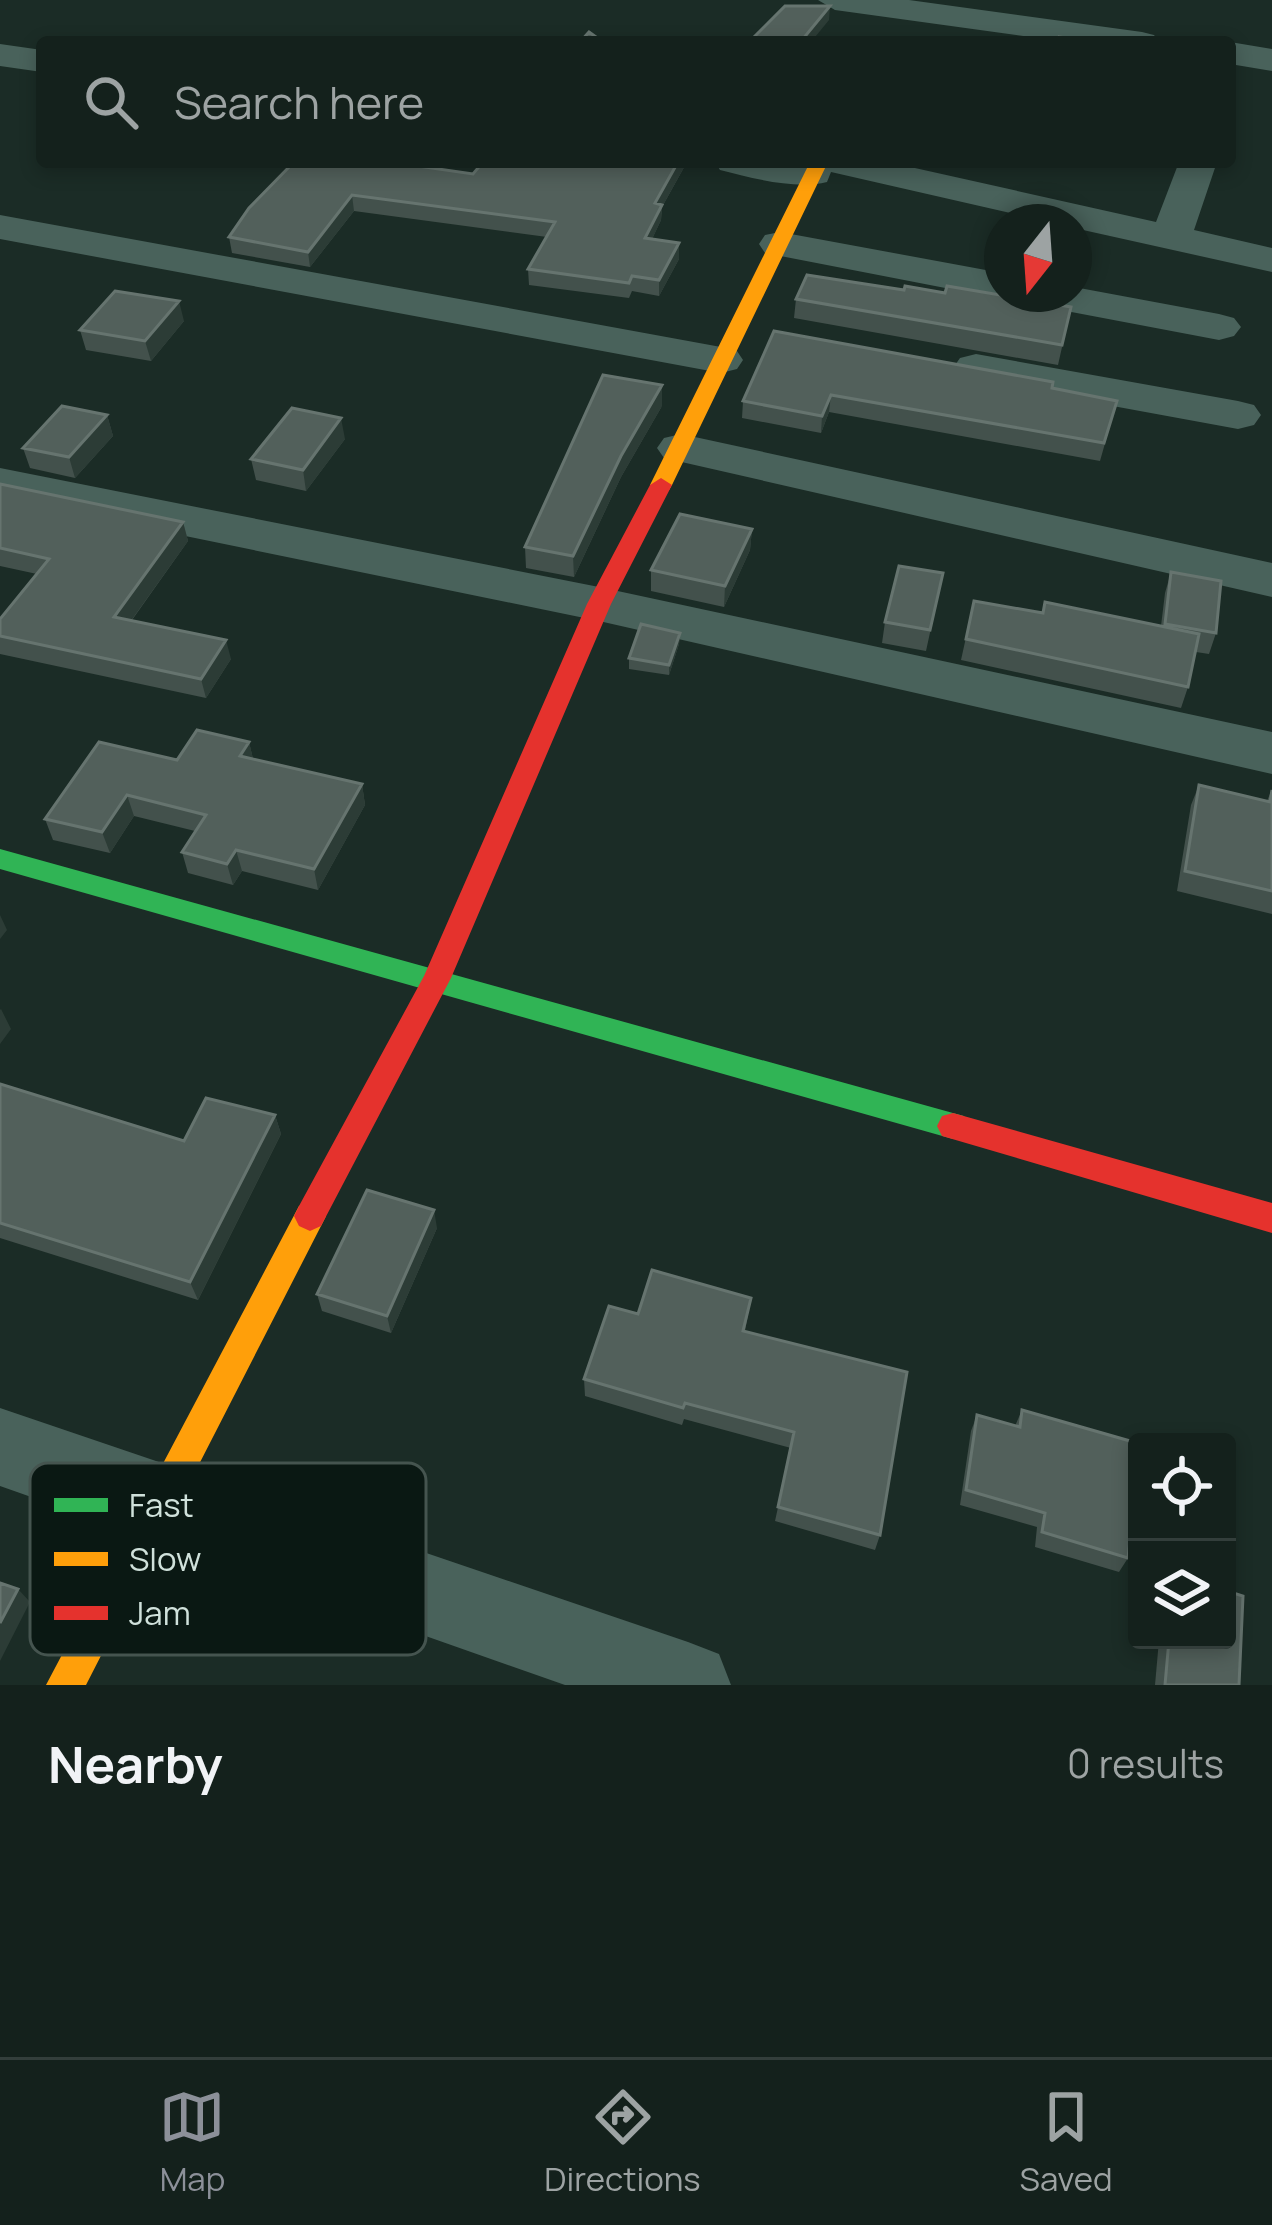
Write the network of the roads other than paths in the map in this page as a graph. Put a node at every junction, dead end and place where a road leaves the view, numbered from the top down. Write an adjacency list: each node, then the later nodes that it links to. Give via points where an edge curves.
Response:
1 (835, 0): 2 (street)
2 (890, 18): 3 (street)
3 (1079, 36)
4 (0, 55): 5 (street)
5 (36, 60)
6 (822, 168): 11 (street)
7 (833, 168): 10 (street)
8 (1196, 168): 10 (street)
9 (0, 227): 17 (street)
10 (1171, 237): 12 (street)
11 (780, 244): 13 (street); 17 (street)
12 (1272, 260)
13 (984, 283)
14 (1092, 303): 15 (street)
15 (1219, 327)
16 (785, 334): 17 (street)
17 (730, 343): 20 (street)
18 (944, 363): 19 (street)
19 (1238, 415)
20 (681, 448): 22 (street); 23 (street)
21 (0, 483): 23 (street)
22 (1272, 580)
23 (599, 604): 24 (street); 26 (street)
24 (1272, 753)
25 (0, 859): 26 (street)
26 (437, 978): 27 (street); 30 (street)
27 (1272, 1218)
28 (0, 1447): 29 (street)
29 (48, 1463)
30 (178, 1463)
31 (426, 1594): 34 (street)
32 (80, 1655): 33 (street)
33 (65, 1685)
34 (688, 1685)

